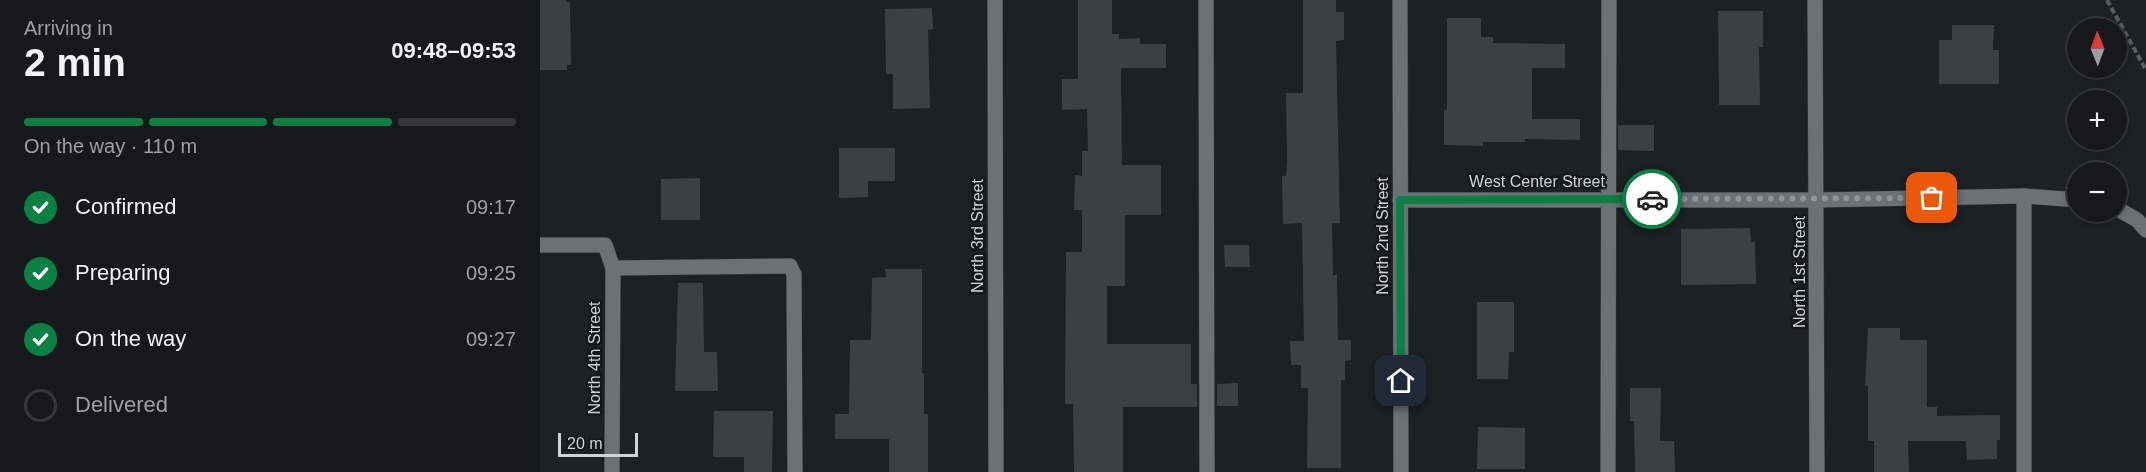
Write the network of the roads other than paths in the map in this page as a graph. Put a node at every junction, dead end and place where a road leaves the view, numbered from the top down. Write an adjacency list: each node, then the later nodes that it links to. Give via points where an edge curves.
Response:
1 (995, 0): 17 (street, North 3rd Street)
2 (1206, 0): 18 (street)
3 (1400, 0): 9 (street, North 2nd Street)
4 (1609, 0): 7 (street)
5 (1815, 0): 10 (street, North 1st Street)
6 (2024, 196): 8 (street, West Center Street); 10 (street, West Center Street); 22 (street)
7 (1608, 198): 9 (street, West Center Street); 10 (street, West Center Street); 20 (street)
8 (2067, 199)
9 (1400, 200): 19 (street, North 2nd Street)
10 (1817, 200): 21 (street, North 1st Street)
11 (2127, 214): 12 (street)
12 (2146, 230)
13 (540, 245): 14 (street, North 4th Street, via 605,245)
14 (613, 268): 15 (street, North 4th Street); 16 (street, via 790,266 794,274)
15 (612, 472)
16 (795, 472)
17 (996, 472)
18 (1206, 472)
19 (1401, 472)
20 (1608, 472)
21 (1817, 472)
22 (2024, 472)

